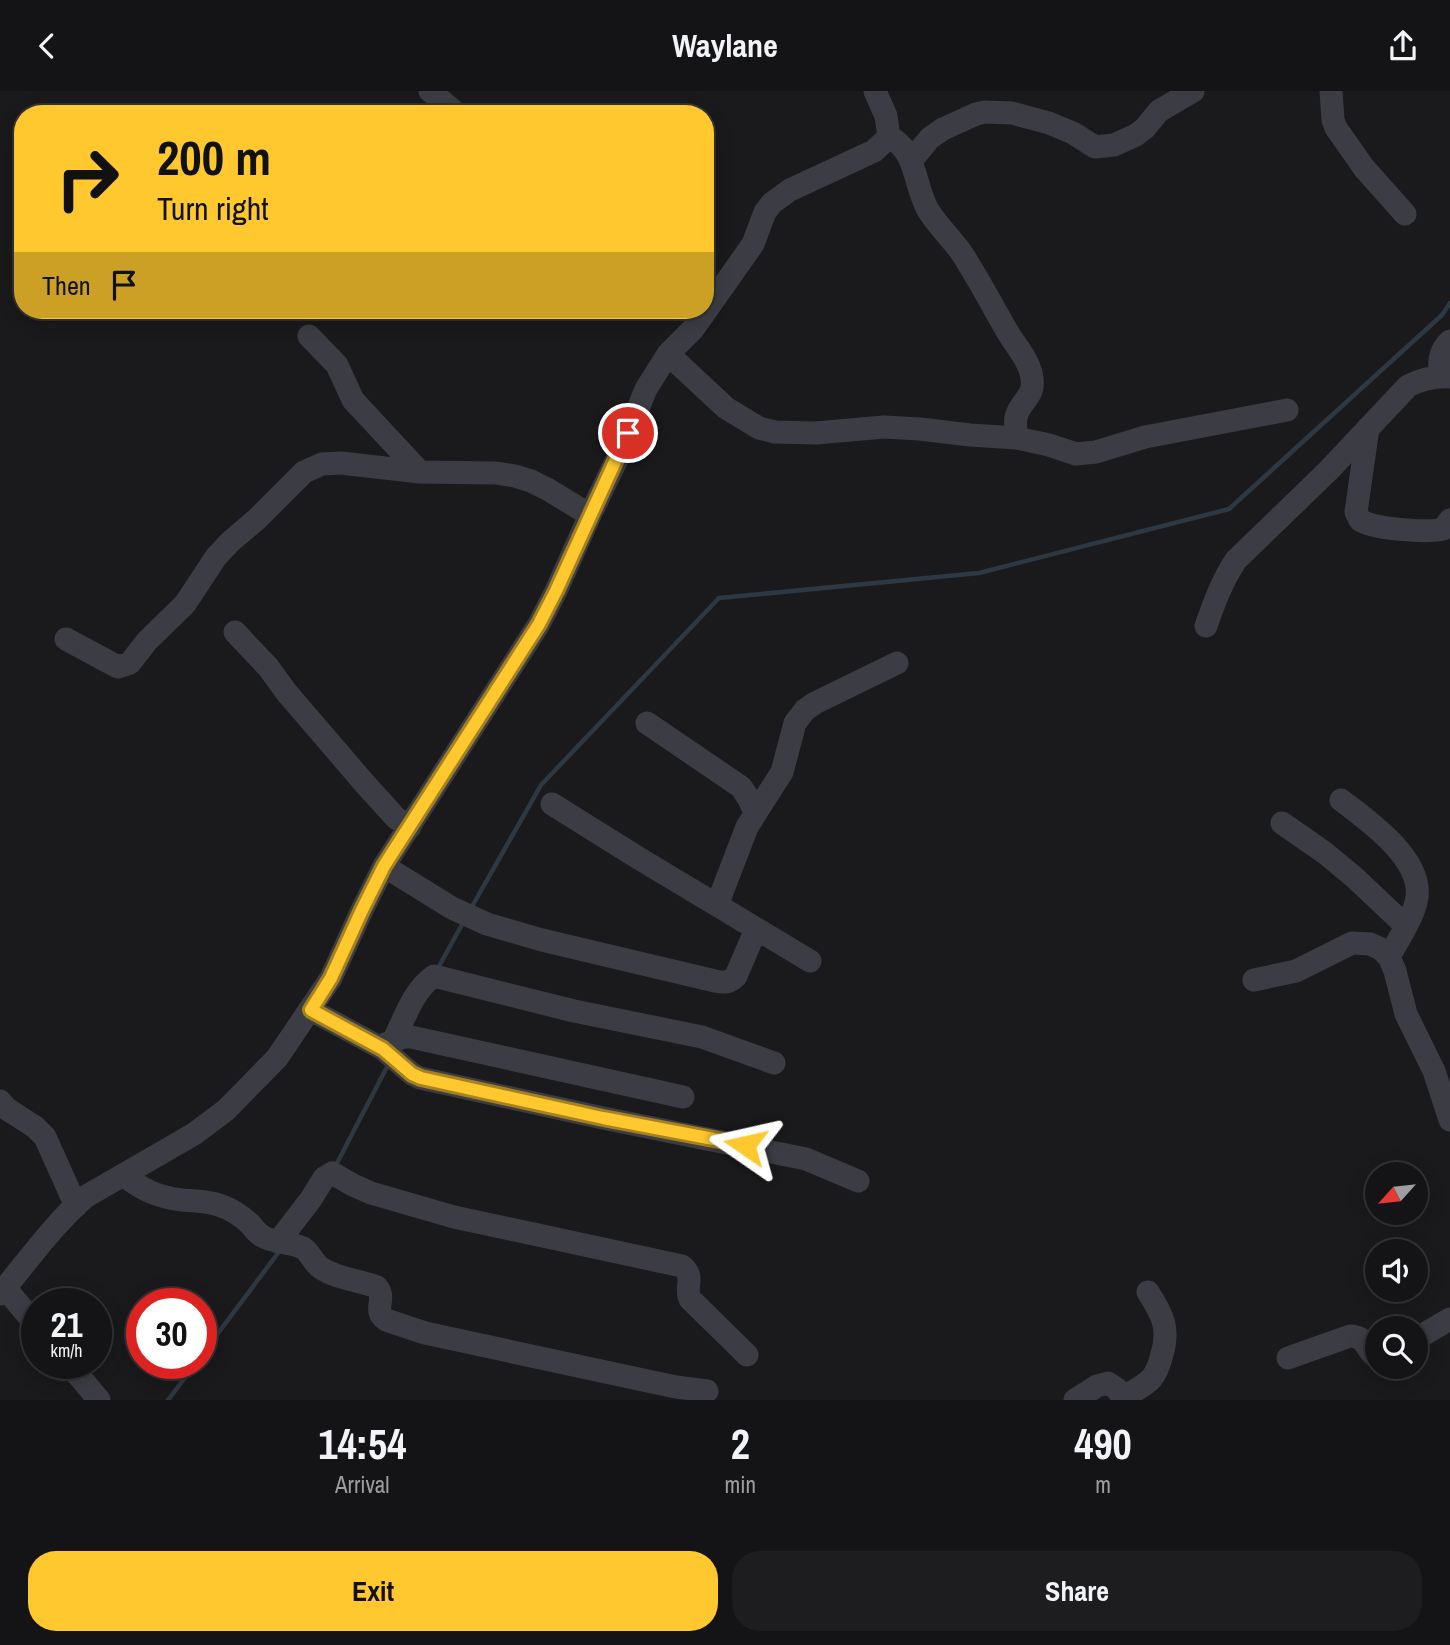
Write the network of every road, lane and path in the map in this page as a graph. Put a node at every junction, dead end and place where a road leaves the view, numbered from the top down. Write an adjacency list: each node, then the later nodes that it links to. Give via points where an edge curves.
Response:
1 (430, 91): 5 (street)
2 (875, 91): 6 (street)
3 (1193, 91): 7 (street, via 1159,111 1136,135 1114,145 1095,147 1049,123 1012,113 985,112 943,129)
4 (1331, 91): 8 (street, via 1336,128)
5 (446, 105)
6 (889, 137): 7 (street, via 903,146); 9 (street, via 874,151 772,203 752,244)
7 (911, 161): 17 (street, via 928,209 974,272 1028,364 1032,386 1016,417)
8 (1405, 214)
9 (714, 295)
10 (699, 319): 13 (street)
11 (309, 336): 18 (street, via 337,365 353,400)
12 (1450, 341): 14 (street, via 1440,357)
13 (668, 354): 17 (street, via 726,408 759,428 816,433 884,428); 19 (street, via 646,389)
14 (1445, 377): 16 (street, via 1408,386)
15 (1287, 410): 17 (street, via 1145,437 1096,452 1076,454)
16 (1367, 428): 20 (street, via 1356,512 1360,520 1426,531 1443,529); 21 (street, via 1236,560)
17 (1017, 438)
18 (420, 472): 19 (street, via 515,476); 23 (street, via 331,462 314,467 216,557 185,604 130,663 118,667)
19 (590, 515): 30 (street, via 539,624)
20 (1450, 520)
21 (1206, 627)
22 (235, 632): 30 (street, via 373,793)
23 (66, 639)
24 (897, 663): 28 (street, via 805,710 795,723 782,772)
25 (646, 723): 28 (street, via 737,783)
26 (1341, 800): 33 (street, via 1396,848 1412,871 1417,898)
27 (552, 804): 32 (street)
28 (755, 813): 32 (street)
29 (1282, 823): 33 (street, via 1325,852)
30 (410, 827): 31 (street)
31 (384, 866): 34 (street, via 487,924 724,983 736,976); 38 (street)
32 (717, 905): 34 (street)
33 (1406, 926): 35 (street)
34 (756, 929): 36 (street)
35 (1389, 957): 37 (street, via 1370,944 1352,943 1296,971); 43 (street, via 1406,1014 1434,1071)
36 (810, 961)
37 (1254, 980)
38 (311, 1010): 39 (street); 44 (street, via 277,1058 226,1110)
39 (386, 1044): 40 (street, via 418,992 434,977 702,1037); 41 (street, via 411,1037); 45 (street, via 393,1056 421,1078 806,1159)
40 (774, 1063)
41 (683, 1097)
42 (0, 1101): 46 (street, via 45,1137)
43 (1450, 1120)
44 (123, 1175): 46 (street); 47 (street, via 153,1194 227,1208 258,1234)
45 (858, 1181)
46 (76, 1206): 48 (street)
47 (278, 1242): 54 (street, via 332,1173 371,1193 454,1217 682,1266 689,1276 690,1299); 57 (street, via 306,1249 328,1271 377,1287 381,1315 396,1323 425,1333)
48 (3, 1291): 50 (street)
49 (1148, 1292): 58 (street, via 1163,1320 1164,1348 1150,1380)
50 (21, 1310)
51 (1450, 1319): 52 (street)
52 (1428, 1332)
53 (1365, 1344): 55 (street, via 1350,1336)
54 (747, 1355)
55 (1287, 1358)
56 (81, 1379): 59 (street)
57 (707, 1391)
58 (1124, 1399): 60 (street, via 1108,1383)
59 (99, 1400)
60 (1075, 1400)

